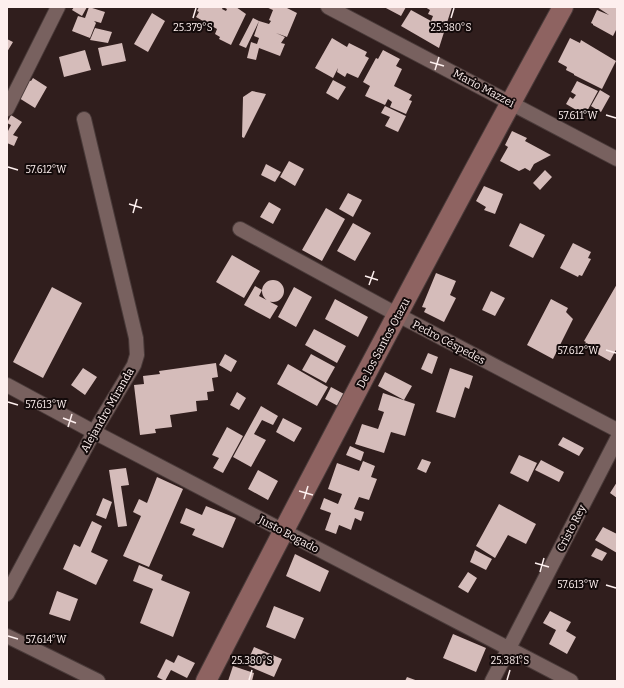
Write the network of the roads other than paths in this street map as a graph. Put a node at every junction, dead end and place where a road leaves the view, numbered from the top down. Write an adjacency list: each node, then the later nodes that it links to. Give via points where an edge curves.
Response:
1 (58, 7): 5 (street)
2 (328, 7): 4 (street, Mario Mazzei)
3 (564, 7): 4 (street, De los Santos Otazu)
4 (511, 102): 7 (street, Mario Mazzei); 9 (street, De los Santos Otazu)
5 (8, 106)
6 (84, 119): 12 (street, Alejandro Miranda, via 136,338 137,355 134,365)
7 (617, 159)
8 (240, 229): 9 (street, Pedro Céspedes)
9 (398, 315): 11 (street, Pedro Céspedes); 14 (street, De los Santos Otazu)
10 (7, 385): 12 (street, Justo Bogado)
11 (617, 430)
12 (94, 432): 14 (street, Justo Bogado); 15 (street, Alejandro Miranda)
13 (617, 439): 17 (street, Cristo Rey)
14 (283, 531): 17 (street, Justo Bogado); 19 (street, De los Santos Otazu)
15 (7, 594)
16 (7, 636): 18 (street)
17 (508, 649): 20 (street, Cristo Rey); 21 (street, Justo Bogado)
18 (98, 681)
19 (206, 681)
20 (492, 681)
21 (571, 681)

